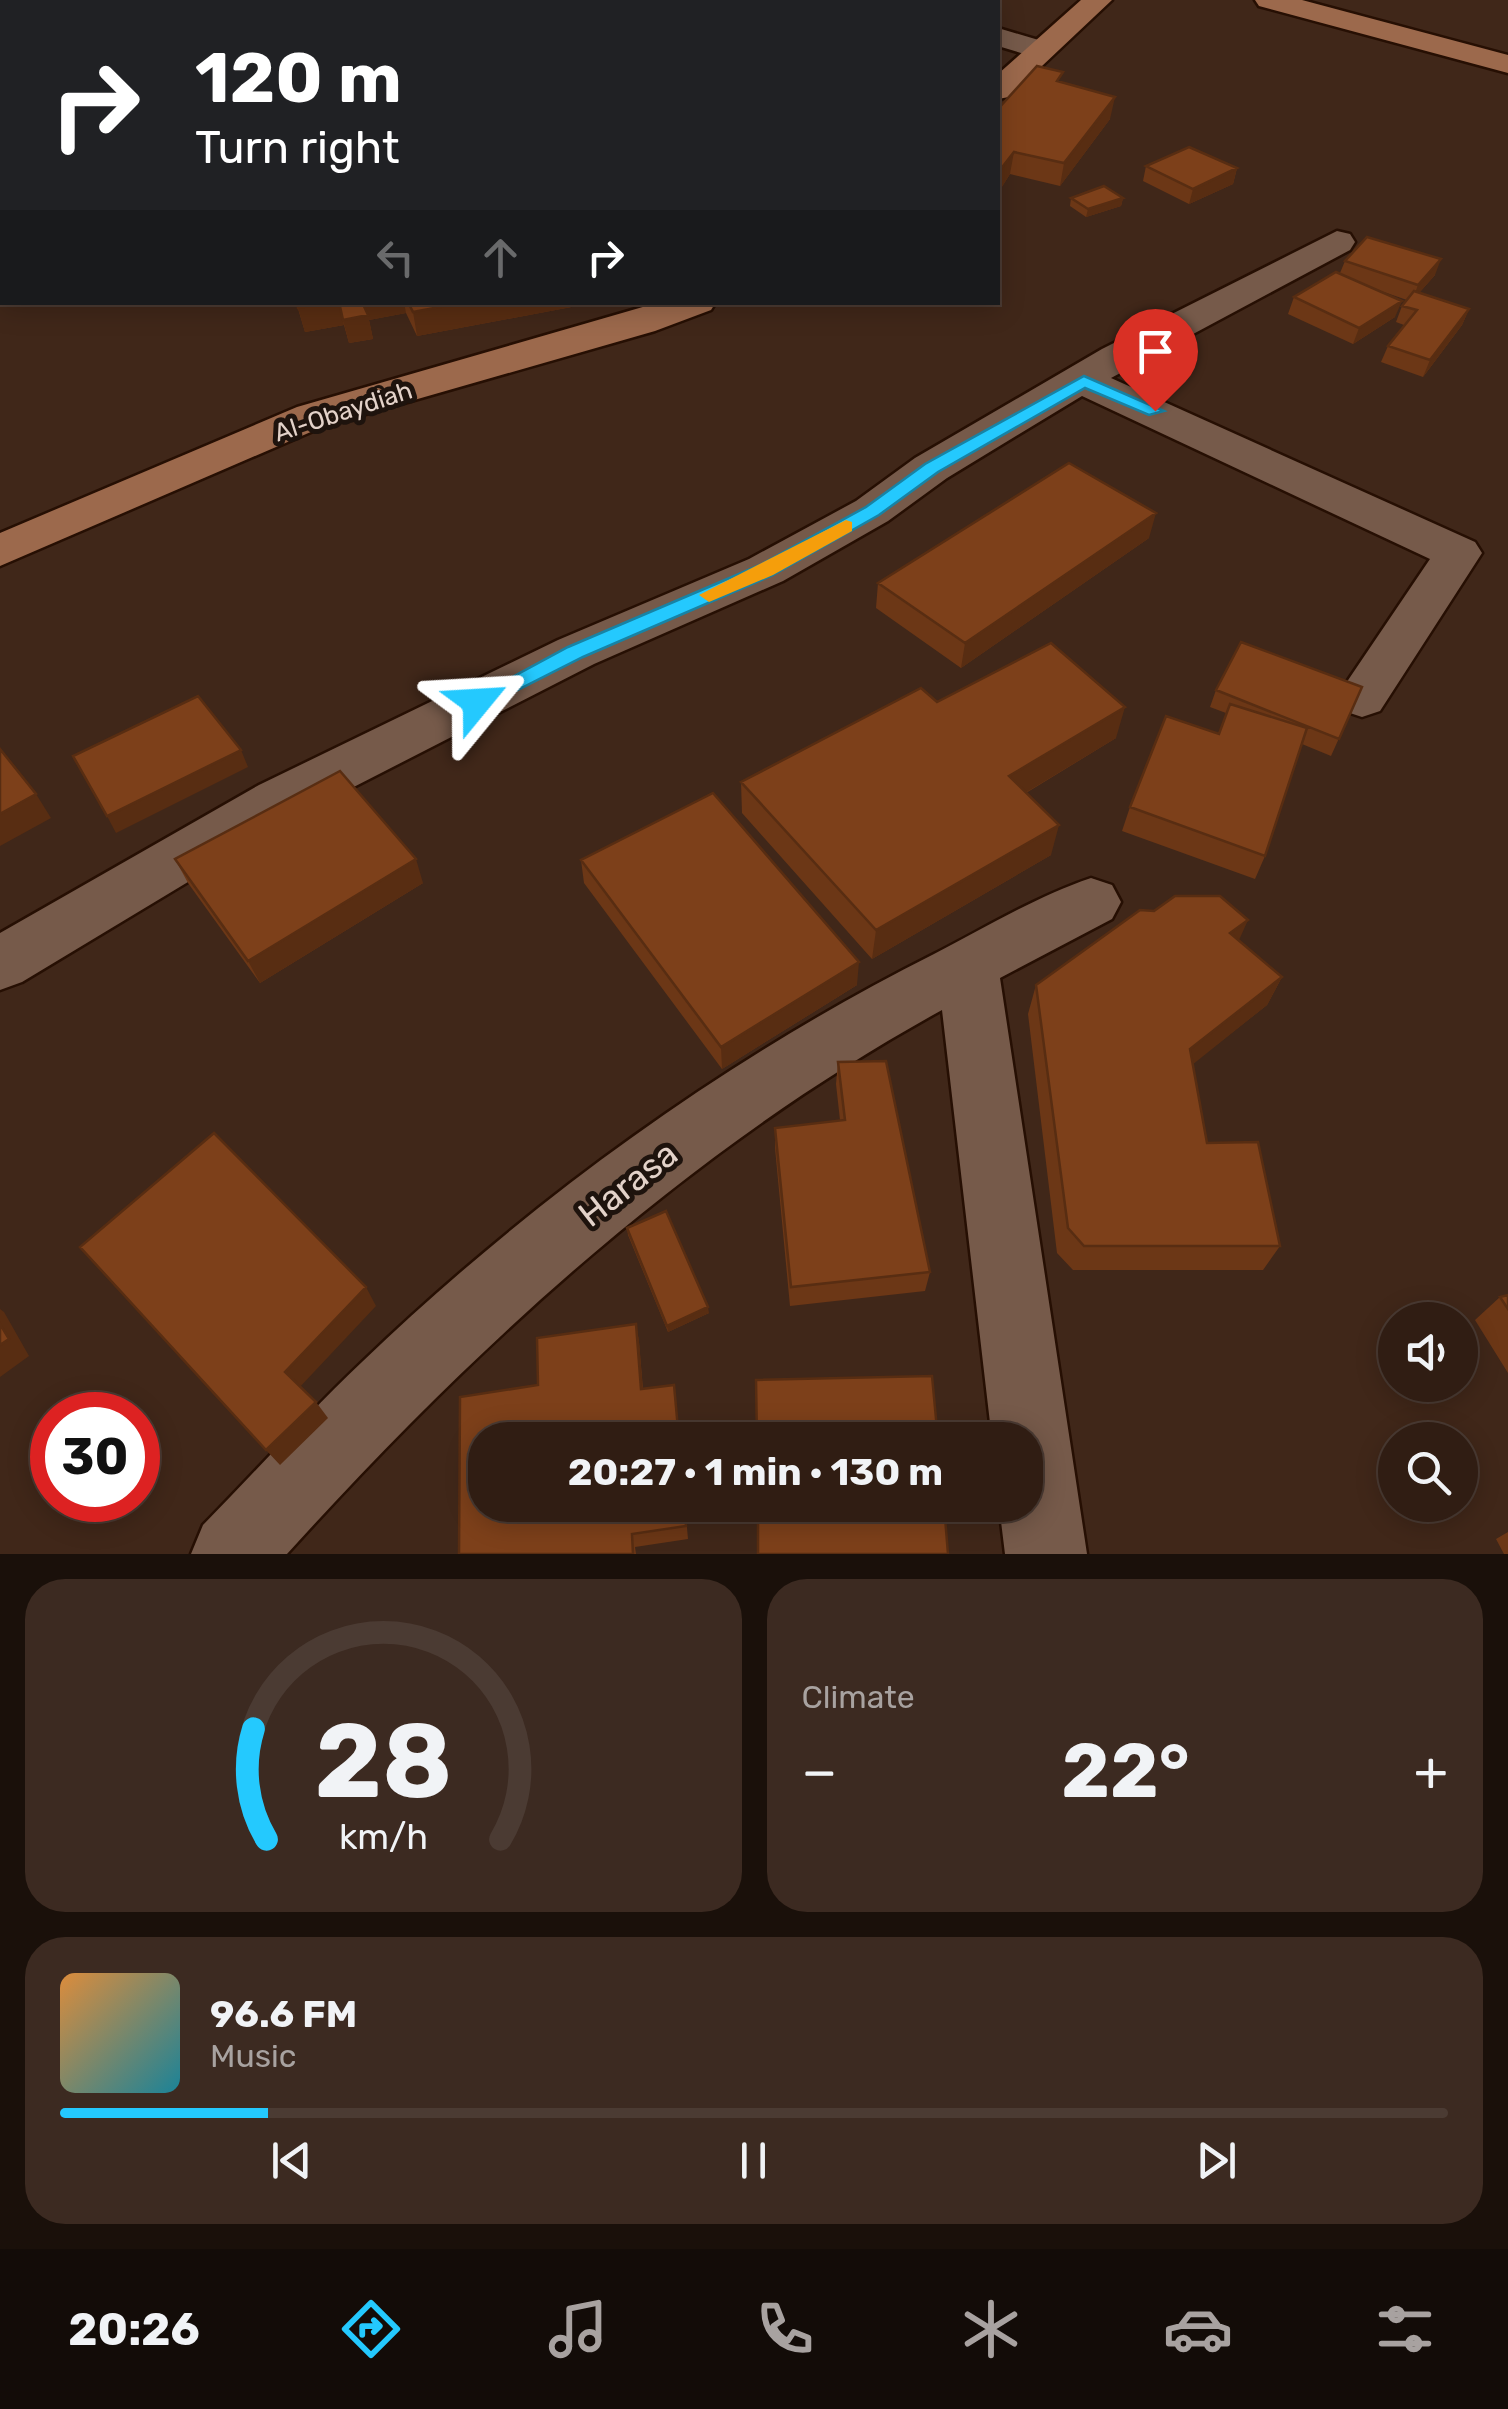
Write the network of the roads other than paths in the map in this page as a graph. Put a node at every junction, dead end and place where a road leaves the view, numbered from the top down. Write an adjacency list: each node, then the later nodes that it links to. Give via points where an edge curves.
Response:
1 (1098, 0): 5 (main road)
2 (1269, 0): 6 (main road)
3 (1508, 36): 6 (main road)
4 (1000, 38): 5 (street)
5 (1041, 50): 8 (main road)
6 (1474, 56): 7 (main road)
7 (1508, 64)
8 (1000, 88)
9 (1337, 242): 11 (street)
10 (689, 305): 12 (main road, Al-Obaydiah, via 312,416)
11 (1084, 381): 13 (street, via 1458,552); 15 (street, via 766,570 576,652 279,800)
12 (0, 551)
13 (1362, 698)
14 (1091, 902): 16 (street, Harasa)
15 (0, 964)
16 (968, 967): 17 (street, Harasa, via 780,1073 548,1247 409,1369); 18 (street)
17 (232, 1554)
18 (1046, 1554)

